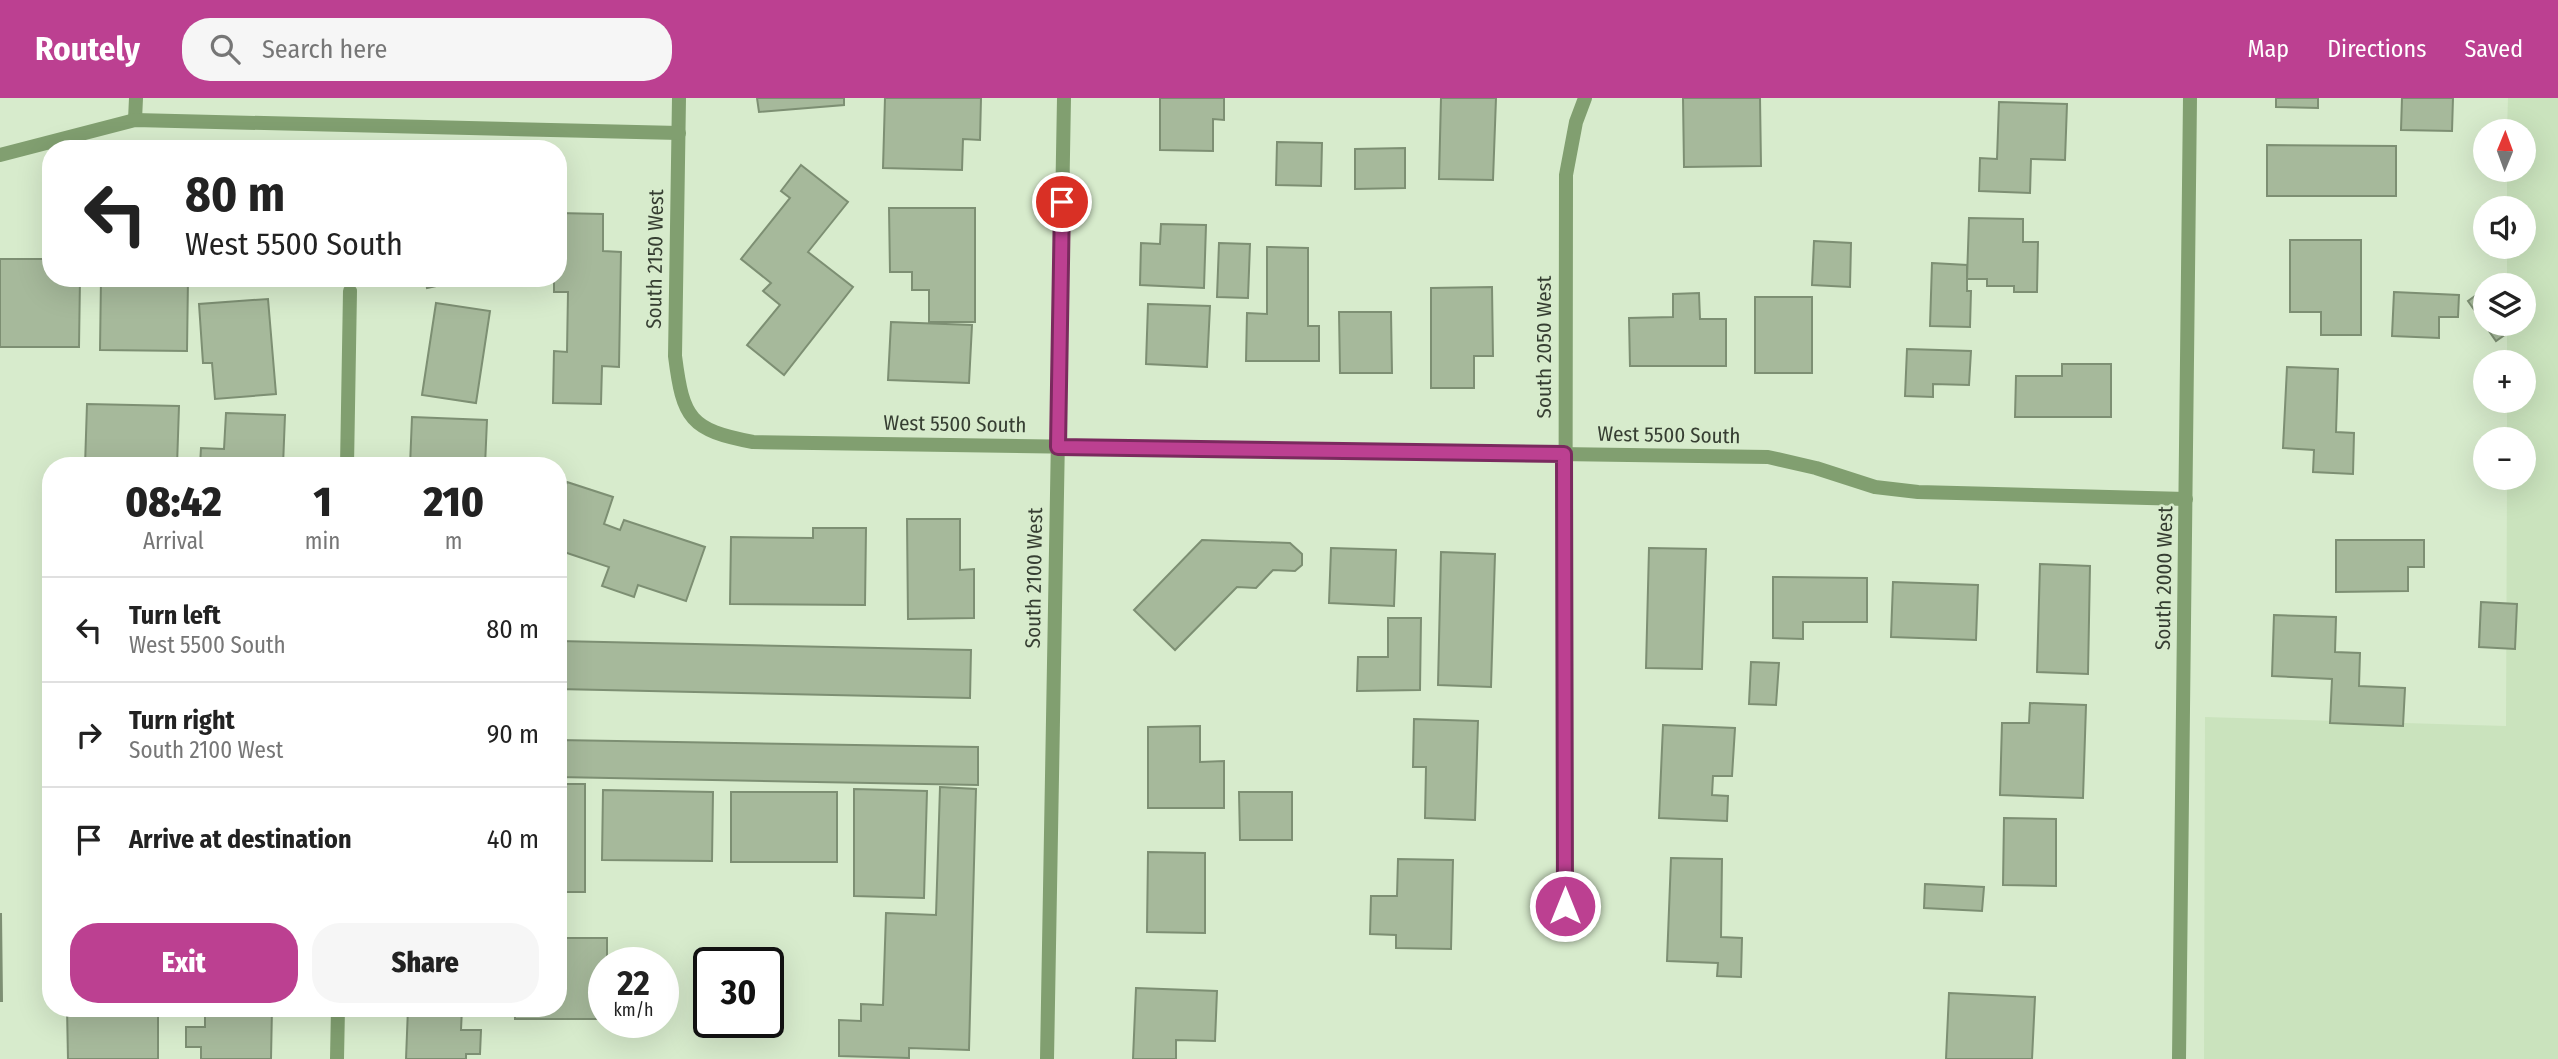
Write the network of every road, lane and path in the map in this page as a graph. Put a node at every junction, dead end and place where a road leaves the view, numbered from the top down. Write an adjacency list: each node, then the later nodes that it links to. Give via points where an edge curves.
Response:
1 (136, 98): 6 (street)
2 (679, 98): 7 (street, South 2150 West)
3 (1064, 98): 13 (street, South 2100 West)
4 (1585, 98): 14 (street, South 2050 West, via 1566,175)
5 (2190, 98): 16 (street, South 2000 West)
6 (135, 121): 7 (street); 8 (street)
7 (679, 133): 12 (street, South 2150 West, via 675,356 679,389)
8 (60, 140)
9 (42, 144): 10 (street)
10 (0, 155)
11 (350, 292): 15 (street)
12 (690, 419): 13 (street, West 5500 South, via 718,435 753,442)
13 (1058, 447): 14 (street, West 5500 South); 20 (street, South 2100 West)
14 (1564, 454): 16 (street, West 5500 South, via 1768,457 1875,487 1919,492); 17 (street, South 2050 West)
15 (347, 457)
16 (2186, 499): 21 (street, South 2000 West)
17 (1565, 934)
18 (338, 1017): 19 (street)
19 (337, 1059)
20 (1047, 1059)
21 (2179, 1059)

